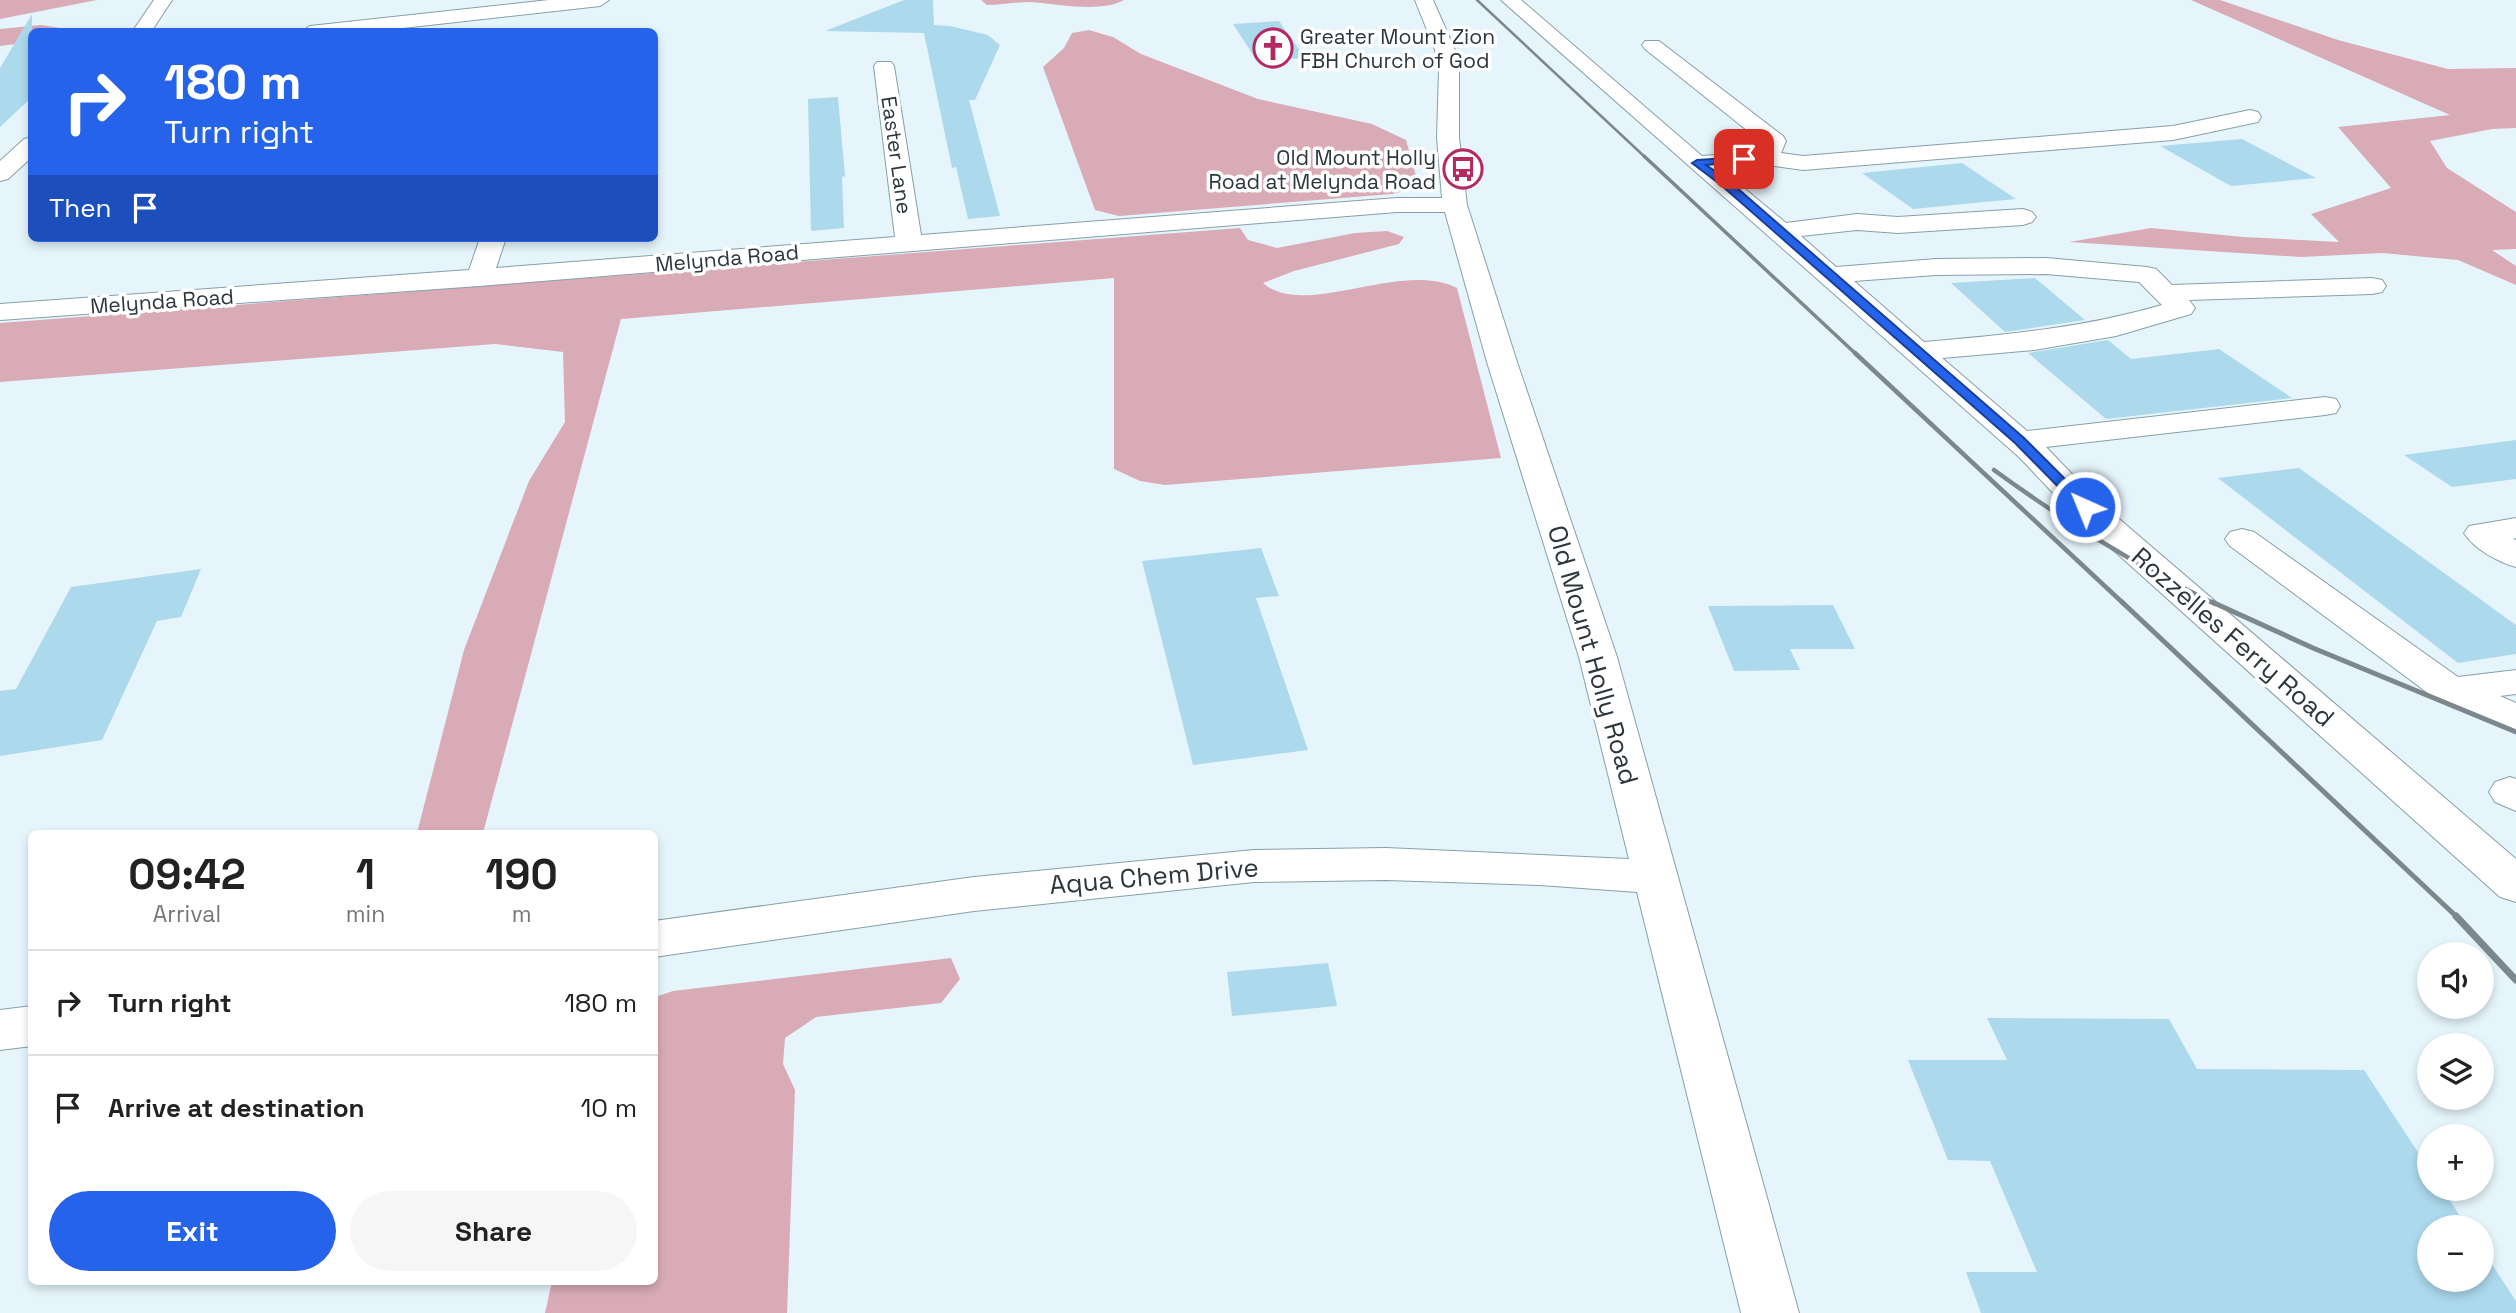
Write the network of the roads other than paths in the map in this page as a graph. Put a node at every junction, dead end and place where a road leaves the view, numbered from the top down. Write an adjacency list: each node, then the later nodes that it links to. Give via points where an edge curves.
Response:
1 (163, 0): 5 (street)
2 (600, 0): 6 (street)
3 (1424, 0): 14 (street, Old Mount Holly Road, via 1449,70 1448,138)
4 (1510, 0): 12 (street, Rozzelles Ferry Road)
5 (144, 28)
6 (346, 28)
7 (1652, 45): 11 (street, via 1775,141)
8 (884, 66): 18 (street, Easter Lane)
9 (2250, 117): 11 (street, via 2172,133 2054,145 1803,163)
10 (28, 149): 13 (street)
11 (1767, 158): 12 (street)
12 (1697, 163): 16 (street, Rozzelles Ferry Road)
13 (14, 166)
14 (1455, 205): 18 (street, Melynda Road, via 1372,207); 33 (street, Old Mount Holly Road, via 1598,657)
15 (2023, 217): 16 (street, via 1898,225 1857,222)
16 (1780, 231): 19 (street, Rozzelles Ferry Road)
17 (492, 242): 20 (street)
18 (909, 243): 20 (street, Melynda Road)
19 (1830, 275): 22 (street, via 1936,267 2046,266 2147,275); 24 (street, Rozzelles Ferry Road)
20 (479, 278): 23 (street, Melynda Road)
21 (2372, 286): 22 (street)
22 (2165, 293): 24 (street, via 2180,309 2116,327 2034,341)
23 (0, 312)
24 (1917, 351): 26 (street, Rozzelles Ferry Road)
25 (2325, 406): 26 (street)
26 (2019, 441): 34 (street, Rozzelles Ferry Road, via 2085,507)
27 (2516, 528): 29 (street, via 2481,533)
28 (2242, 539): 31 (street)
29 (2516, 555)
30 (2516, 682): 31 (street)
31 (2450, 690): 32 (street)
32 (2516, 719)
33 (1656, 877): 35 (street, Aqua Chem Drive, via 1386,864 1254,866 974,894); 38 (street, Old Mount Holly Road)
34 (2516, 885)
35 (658, 938)
36 (28, 1026): 37 (street)
37 (0, 1030)
38 (1770, 1313)

